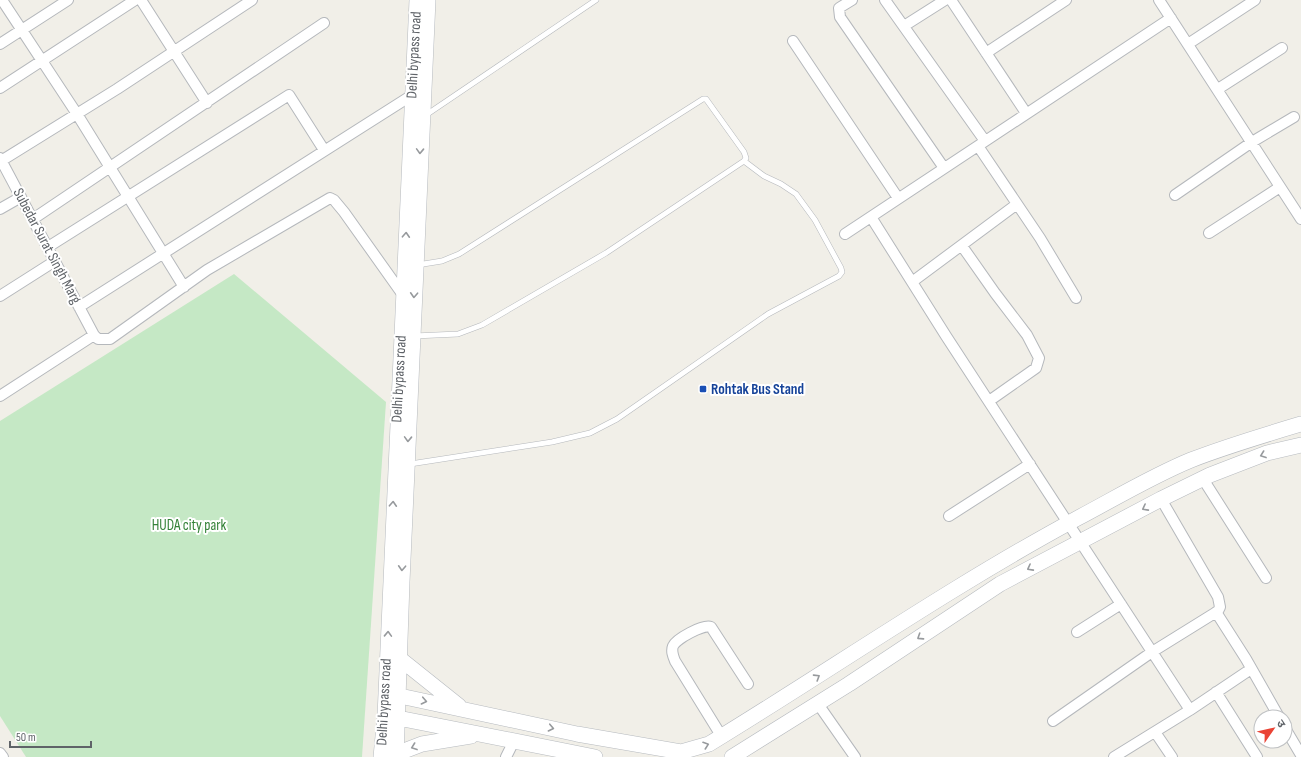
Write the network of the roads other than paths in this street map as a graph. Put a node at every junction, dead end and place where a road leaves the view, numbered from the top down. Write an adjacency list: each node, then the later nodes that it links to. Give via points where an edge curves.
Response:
1 (2, 0): 19 (street)
2 (68, 0): 19 (street)
3 (135, 0): 26 (street)
4 (141, 0): 24 (street)
5 (252, 0): 24 (street)
6 (417, 0): 29 (main road, Delhi bypass road)
7 (428, 0): 29 (main road, Delhi bypass road)
8 (596, 0): 34 (lane)
9 (852, 0): 41 (street, via 839,8 840,17)
10 (885, 0): 18 (street)
11 (945, 0): 18 (street)
12 (951, 0): 25 (street)
13 (1066, 0): 25 (street)
14 (1159, 0): 16 (street)
15 (1255, 0): 22 (street)
16 (1171, 18): 22 (street); 32 (street)
17 (324, 23): 30 (street)
18 (904, 26): 36 (street)
19 (22, 30): 21 (street); 26 (street)
20 (794, 41): 46 (street)
21 (0, 44)
22 (1188, 44): 28 (street)
23 (1282, 48): 28 (street)
24 (173, 51): 30 (street); 31 (street)
25 (986, 54): 32 (street)
26 (42, 61): 27 (street); 31 (street)
27 (0, 88)
28 (1218, 89): 35 (street)
29 (418, 91): 34 (main road, Delhi bypass road); 37 (street)
30 (207, 103): 40 (street)
31 (77, 114): 38 (street); 40 (street)
32 (1026, 114): 36 (street)
33 (1294, 117): 35 (street)
34 (416, 121): 58 (main road, Delhi bypass road)
35 (1252, 142): 42 (street); 43 (street)
36 (981, 143): 41 (street); 47 (street)
37 (324, 150): 45 (street, via 289,95); 56 (street)
38 (1, 159): 44 (street, Subedar Surat Singh Marg)
39 (744, 161): 58 (lane, via 744,152 706,99 702,99 458,254 442,261); 66 (lane, via 606,253 482,325 458,334); 72 (lane, via 796,194 815,220 841,268 839,276 768,314 617,420 590,433 552,442)
40 (110, 167): 45 (street); 50 (street)
41 (944, 168): 46 (street)
42 (1280, 187): 51 (street); 52 (street)
43 (1176, 194)
44 (21, 197): 48 (street); 50 (street, Subedar Surat Singh Marg)
45 (128, 197): 55 (street); 56 (street)
46 (898, 198): 49 (street)
47 (1017, 204): 54 (street); 63 (street)
48 (0, 209)
49 (871, 216): 53 (street); 59 (street)
50 (33, 219): 55 (street, Subedar Surat Singh Marg)
51 (1301, 219)
52 (1210, 233)
53 (845, 234)
54 (962, 246): 59 (street); 68 (street, via 1027,335 1040,358 1036,368)
55 (48, 247): 57 (street, Subedar Surat Singh Marg)
56 (163, 253): 60 (street); 64 (street)
57 (55, 261): 62 (street); 64 (street, Subedar Surat Singh Marg)
58 (410, 266): 61 (main road, Delhi bypass road); 66 (main road, Delhi bypass road, one-way to 66)
59 (912, 282): 68 (street)
60 (184, 287): 61 (street, via 207,270 330,198 344,212); 65 (street, via 110,339 98,339)
61 (403, 294): 66 (main road, Delhi bypass road)
62 (0, 296)
63 (1076, 298)
64 (79, 307): 65 (street, Subedar Surat Singh Marg)
65 (94, 335): 67 (street)
66 (407, 336): 72 (main road, Delhi bypass road)
67 (0, 396)
68 (989, 401): 71 (street)
69 (1301, 424): 76 (main road, via 1190,461)
70 (1301, 445): 73 (main road, one-way to 73, via 1267,453)
71 (1030, 464): 75 (street); 76 (street)
72 (401, 466): 83 (main road, Delhi bypass road, one-way to 83); 87 (main road, Delhi bypass road, one-way to 72)
73 (1203, 479): 74 (main road); 78 (street)
74 (1161, 499): 77 (main road, one-way to 77); 80 (street, via 1218,597 1221,605)
75 (949, 516)
76 (1068, 523): 77 (street); 96 (main road, one-way to 76, via 1008,556)
77 (1081, 541): 79 (street); 88 (main road, one-way to 88, via 1000,584)
78 (1266, 578)
79 (1121, 604): 81 (street); 82 (street)
80 (1216, 612): 82 (street); 84 (street)
81 (1077, 632)
82 (1152, 652): 91 (street); 93 (street)
83 (399, 658): 87 (main road, Delhi bypass road); 89 (main road)
84 (1251, 669): 86 (street); 90 (street)
85 (748, 684): 96 (street, via 711,627 704,626 673,644 672,654 675,661)
86 (1216, 692): 91 (street); 110 (street)
87 (392, 694): 89 (main road, one-way to 89); 92 (main road, Delhi bypass road)
88 (818, 704): 106 (main road); 107 (street)
89 (463, 709): 96 (main road, one-way to 96, via 577,734 681,752 709,744)
90 (1274, 709)
91 (1190, 710): 94 (street)
92 (391, 717): 95 (main road); 100 (main road, Delhi bypass road); 103 (main road, Delhi bypass road)
93 (1053, 721)
94 (1155, 732): 108 (street); 109 (street)
95 (480, 734): 97 (main road); 100 (main road, one-way to 100, via 422,744)
96 (722, 736)
97 (514, 741): 104 (street); 105 (main road)
98 (1293, 742): 101 (street)
99 (0, 753): 102 (street)
100 (396, 755)
101 (1301, 755)
102 (3, 757)
103 (381, 757)
104 (506, 757)
105 (595, 757)
106 (732, 757)
107 (855, 757)
108 (1114, 757)
109 (1172, 757)
110 (1257, 757)

